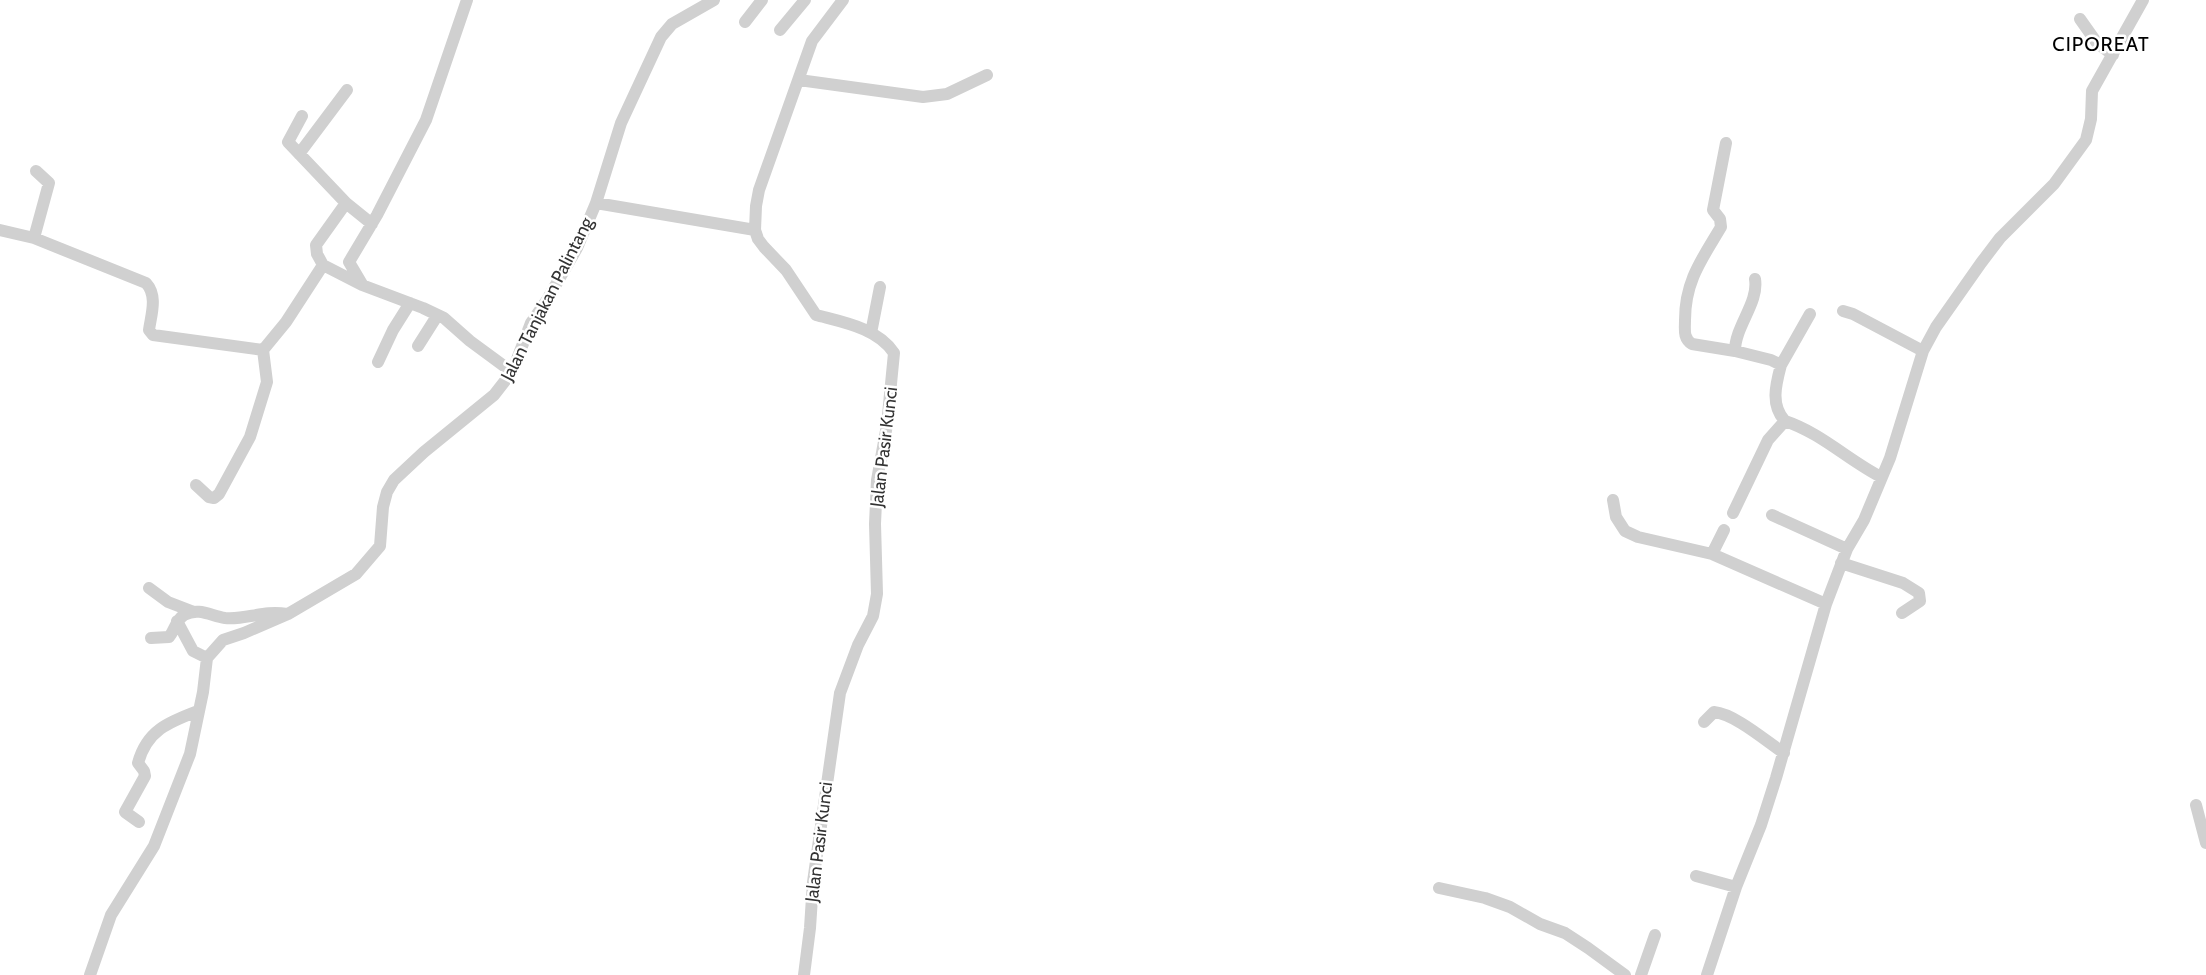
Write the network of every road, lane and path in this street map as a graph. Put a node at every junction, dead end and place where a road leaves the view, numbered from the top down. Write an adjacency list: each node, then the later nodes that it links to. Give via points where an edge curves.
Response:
1 (467, 0): 20 (street, via 426,120)
2 (714, 0): 19 (street, Jalan Tanjakan Palintang, via 672,24 661,37 622,123)
3 (762, 0): 8 (street)
4 (805, 0): 9 (street)
5 (843, 0): 12 (street, via 812,41)
6 (2143, 0): 10 (street)
7 (2080, 19): 10 (street, via 2097,43)
8 (745, 22)
9 (780, 30)
10 (2113, 55): 35 (street, via 2092,91 2086,140 2054,184 2000,238 1936,327)
11 (987, 75): 12 (street, via 947,94 923,97)
12 (799, 80): 22 (street, via 759,190)
13 (347, 90): 16 (street)
14 (302, 116): 16 (street, via 288,142)
15 (1726, 143): 36 (street, via 1713,210 1720,219 1721,227 1689,284 1685,301 1685,335 1692,344)
16 (299, 154): 18 (street)
17 (36, 170): 23 (street, via 49,183)
18 (346, 203): 20 (street); 24 (street, via 316,245)
19 (596, 203): 22 (street); 39 (street, Jalan Tanjakan Palintang, via 574,256 531,323)
20 (372, 224): 26 (street, via 349,262)
21 (0, 230): 23 (street)
22 (755, 230): 32 (street, Jalan Pasir Kunci, via 764,247 786,270 816,315)
23 (34, 238): 34 (street, via 146,284 152,295 149,330 153,335)
24 (323, 265): 26 (street); 34 (street, via 286,322)
25 (1755, 279): 36 (street, via 1755,290 1738,331)
26 (362, 284): 28 (street)
27 (880, 287): 32 (street)
28 (410, 303): 31 (street); 37 (street)
29 (1843, 311): 35 (street)
30 (1810, 314): 38 (street)
31 (437, 316): 33 (street); 39 (street, via 444,318)
32 (871, 333): 69 (street, Jalan Pasir Kunci, via 894,353 887,425 877,480 877,594 872,616 840,693 813,882)
33 (418, 346)
34 (263, 350): 42 (street, via 266,382 250,437 219,494 214,498)
35 (1923, 351): 41 (street, via 1890,458)
36 (1735, 352): 38 (street)
37 (378, 362)
38 (1780, 365): 40 (street, via 1775,397 1778,414)
39 (512, 372): 54 (street, Jalan Tanjakan Palintang, via 494,395 416,458 394,480 383,507 380,546 365,565 356,574)
40 (1785, 421): 41 (street, via 1817,435 1859,466); 44 (street, via 1768,440)
41 (1881, 477): 47 (street, via 1864,520)
42 (196, 485)
43 (1613, 500): 48 (street, via 1616,517 1625,531)
44 (1733, 512)
45 (1772, 515): 47 (street)
46 (1724, 530): 48 (street)
47 (1847, 549): 49 (street)
48 (1712, 554): 51 (street)
49 (1841, 563): 51 (street); 53 (street, via 1919,592 1920,601)
50 (149, 588): 52 (street, via 168,602)
51 (1826, 604): 60 (street)
52 (194, 612): 54 (street, via 224,618 273,612); 55 (street)
53 (1902, 613)
54 (288, 614): 57 (street, Jalan Tanjakan Palintang, via 223,640)
55 (177, 621): 56 (street, via 169,637); 57 (street, via 193,651)
56 (151, 638)
57 (207, 658): 58 (street)
58 (198, 711): 62 (street, via 168,722 155,732 141,754 138,763 146,776 126,812); 68 (street, via 192,747 165,819 150,853 111,915)
59 (1704, 722): 60 (street, via 1714,712 1720,713)
60 (1784, 753): 65 (street, via 1761,825)
61 (2196, 804): 63 (street)
62 (139, 822)
63 (2206, 843)
64 (1696, 876): 65 (street)
65 (1736, 887): 72 (street)
66 (1439, 888): 70 (street, via 1485,898 1565,933)
67 (1655, 935): 71 (street)
68 (90, 975)
69 (804, 975)
70 (1624, 975)
71 (1641, 975)
72 (1707, 975)

